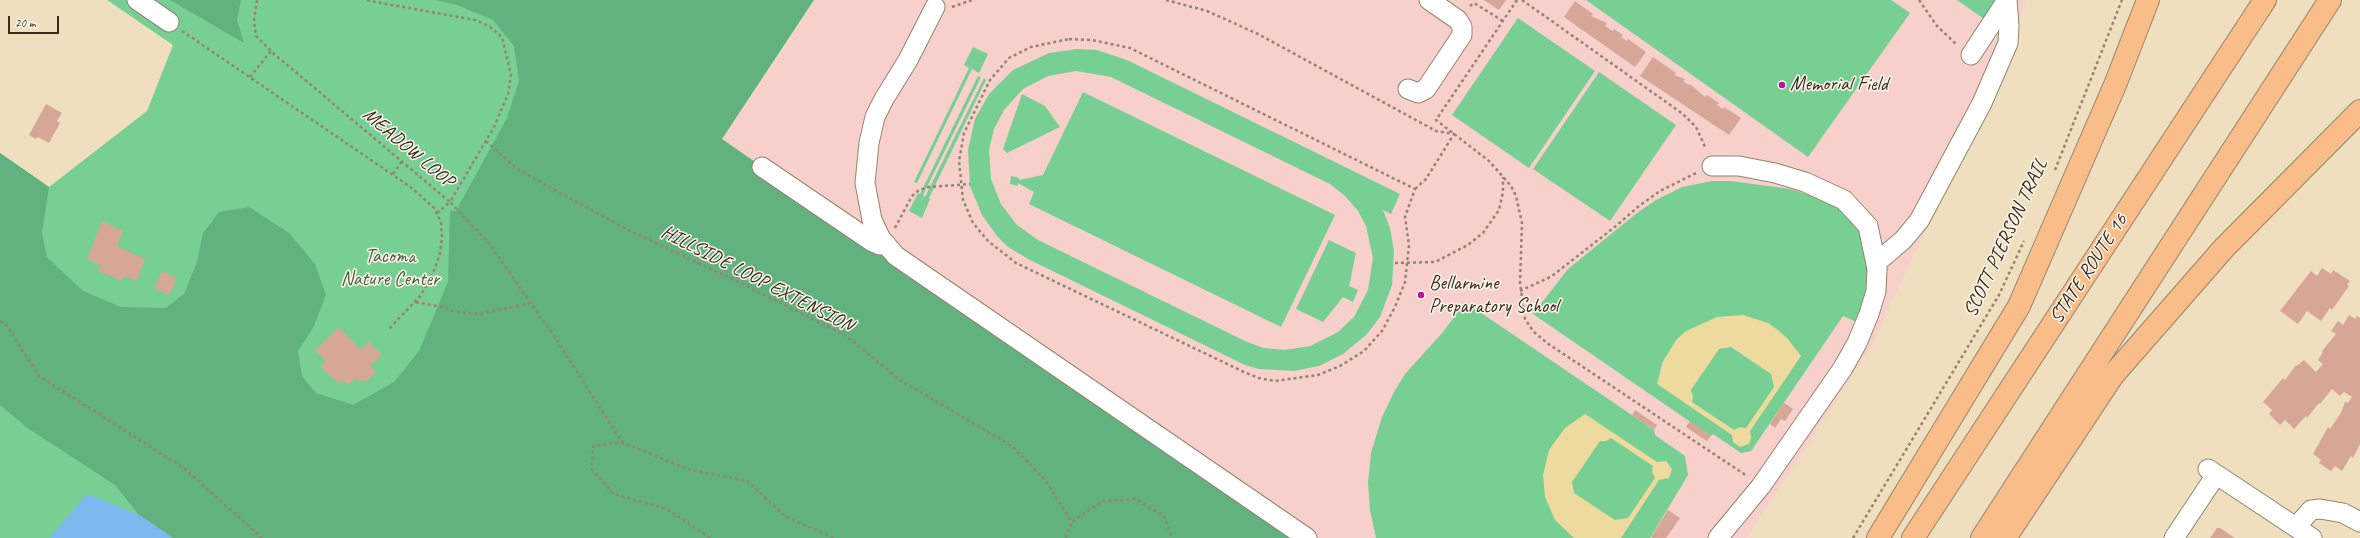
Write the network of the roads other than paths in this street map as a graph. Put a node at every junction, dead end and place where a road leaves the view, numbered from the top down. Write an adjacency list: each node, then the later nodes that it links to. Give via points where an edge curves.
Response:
1 (137, 0): 8 (street)
2 (1429, 0): 10 (street, via 1458,20 1462,27 1462,35 1426,89 1418,93)
3 (2007, 0): 9 (street); 15 (street, via 2010,26 2008,43 1982,103 1919,220 1904,240)
4 (2148, 0): 20 (highway, via 2019,306)
5 (2266, 0): 21 (highway, STATE ROUTE 16)
6 (2330, 0): 22 (highway)
7 (935, 7): 14 (street, via 875,117 869,143 865,164 867,203 872,220)
8 (169, 22)
9 (1971, 55)
10 (1408, 89)
11 (2360, 111): 23 (highway, via 2224,248 2113,376)
12 (1712, 166): 15 (street, via 1739,166 1775,173 1805,182 1844,200 1856,210 1868,226)
13 (762, 167): 14 (street, via 871,241 880,245)
14 (886, 244): 18 (street, via 896,256)
15 (1876, 263): 19 (street, via 1876,291 1857,343 1761,486)
16 (2360, 522): 17 (street, via 2343,513 2320,509 2311,510)
17 (2296, 527): 24 (street, via 2212,472); 25 (street)
18 (1307, 538)
19 (1718, 538)
20 (1878, 538)
21 (1913, 538)
22 (1982, 538)
23 (2005, 538)
24 (2174, 538)
25 (2312, 538)

